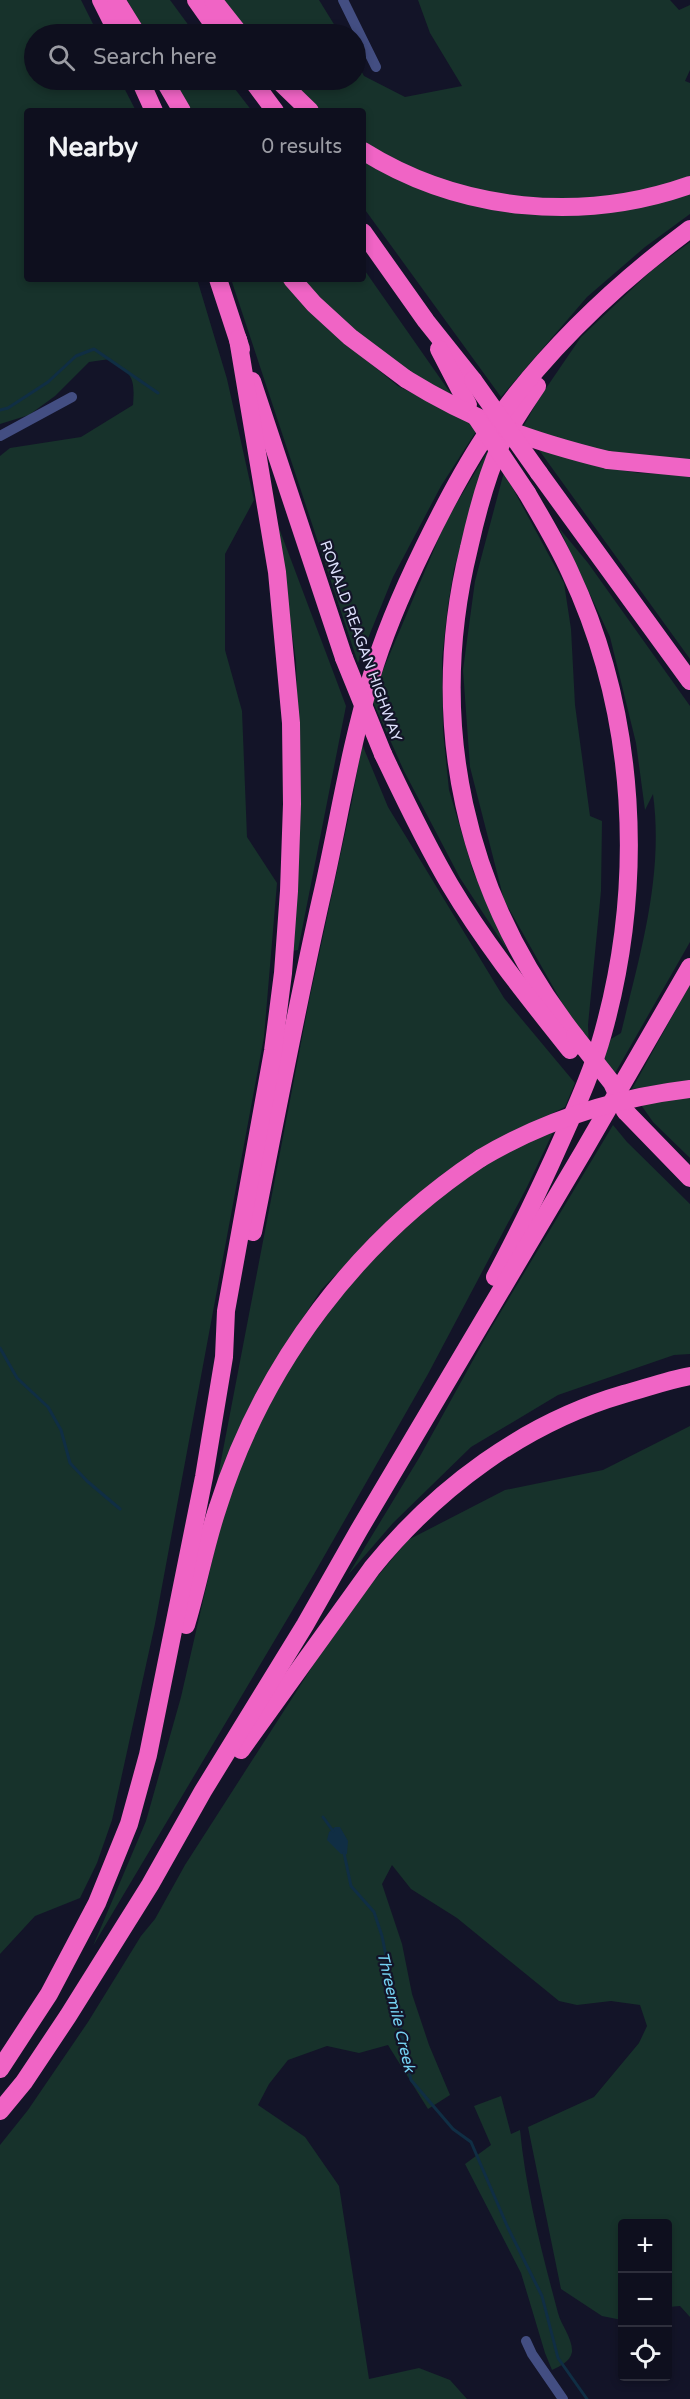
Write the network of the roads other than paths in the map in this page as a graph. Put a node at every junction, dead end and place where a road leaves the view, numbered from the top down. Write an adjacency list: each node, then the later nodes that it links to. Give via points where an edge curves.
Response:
1 (101, 0): 6 (highway)
2 (116, 0): 7 (highway)
3 (196, 0): 8 (highway)
4 (213, 0): 9 (highway)
5 (343, 0): 10 (street)
6 (113, 24)
7 (131, 24)
8 (213, 24)
9 (232, 24)
10 (355, 24)
11 (366, 47): 12 (street)
12 (376, 67)
13 (145, 90): 17 (highway)
14 (170, 90): 18 (highway)
15 (259, 90): 19 (highway)
16 (288, 90): 20 (highway)
17 (153, 108)
18 (181, 108)
19 (273, 108)
20 (307, 108)
21 (366, 153): 22 (highway, via 423,182 512,206 576,208 639,200)
22 (690, 185)
23 (690, 229): 28 (highway, via 649,260)
24 (366, 236): 27 (highway)
25 (219, 282): 29 (highway, RONALD REAGAN HIGHWAY)
26 (295, 282): 32 (highway, bridge, via 350,337 406,379 484,421 538,442 608,460)
27 (426, 321): 33 (highway, bridge, via 473,380); 39 (highway, bridge, via 456,386 527,493 571,573 587,614 607,677 622,752 630,851 619,963 603,1034 549,1170 475,1316)
28 (571, 333): 35 (highway, via 502,443 480,500 461,580 451,688 459,784 481,869 524,963); 38 (highway, via 504,411 474,454 428,538 384,638 354,740 236,1316)
29 (238, 339): 35 (highway, RONALD REAGAN HIGHWAY, bridge, via 344,658 383,754 439,865 472,920 498,959); 38 (highway, via 277,572 291,723 292,804 283,974 226,1311)
30 (72, 397): 31 (street)
31 (0, 436)
32 (690, 468)
33 (690, 681)
34 (690, 967): 39 (highway)
35 (573, 1043): 37 (highway, RONALD REAGAN HIGHWAY, bridge, via 626,1112)
36 (690, 1089): 41 (highway, bridge, via 636,1096 562,1119 481,1158 447,1181 375,1245 333,1292 273,1381 237,1453 218,1506)
37 (690, 1178)
38 (224, 1357): 41 (highway, via 183,1588)
39 (457, 1363): 42 (highway)
40 (690, 1376): 42 (highway, via 608,1398 556,1419 506,1448 430,1505 378,1560 272,1710)
41 (148, 1755): 43 (highway, via 129,1824 97,1903 49,1994)
42 (203, 1791): 44 (highway, via 68,2016)
43 (0, 2069)
44 (0, 2111)
45 (526, 2342): 46 (street)
46 (563, 2399)

